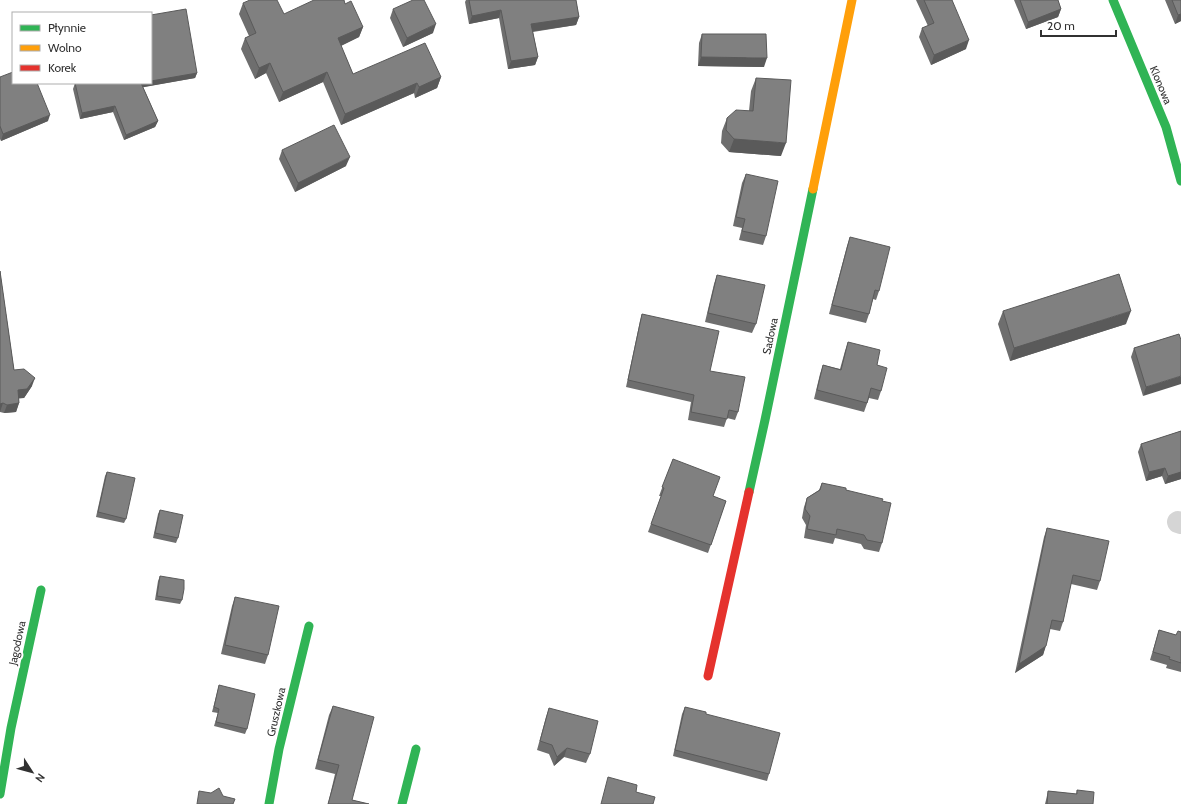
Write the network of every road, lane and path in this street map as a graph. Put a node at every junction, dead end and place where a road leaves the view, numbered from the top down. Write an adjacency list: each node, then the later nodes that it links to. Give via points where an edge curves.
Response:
1 (852, 0): 6 (street, Sadowa, via 767,412)
2 (1113, 0): 3 (street, Klonowa, via 1166,127)
3 (1181, 181)
4 (40, 590): 8 (street, Jagodowa)
5 (309, 626): 9 (street, Gruszkowa, via 279,749)
6 (708, 676)
7 (416, 749): 10 (street)
8 (0, 794)
9 (269, 804)
10 (402, 804)

